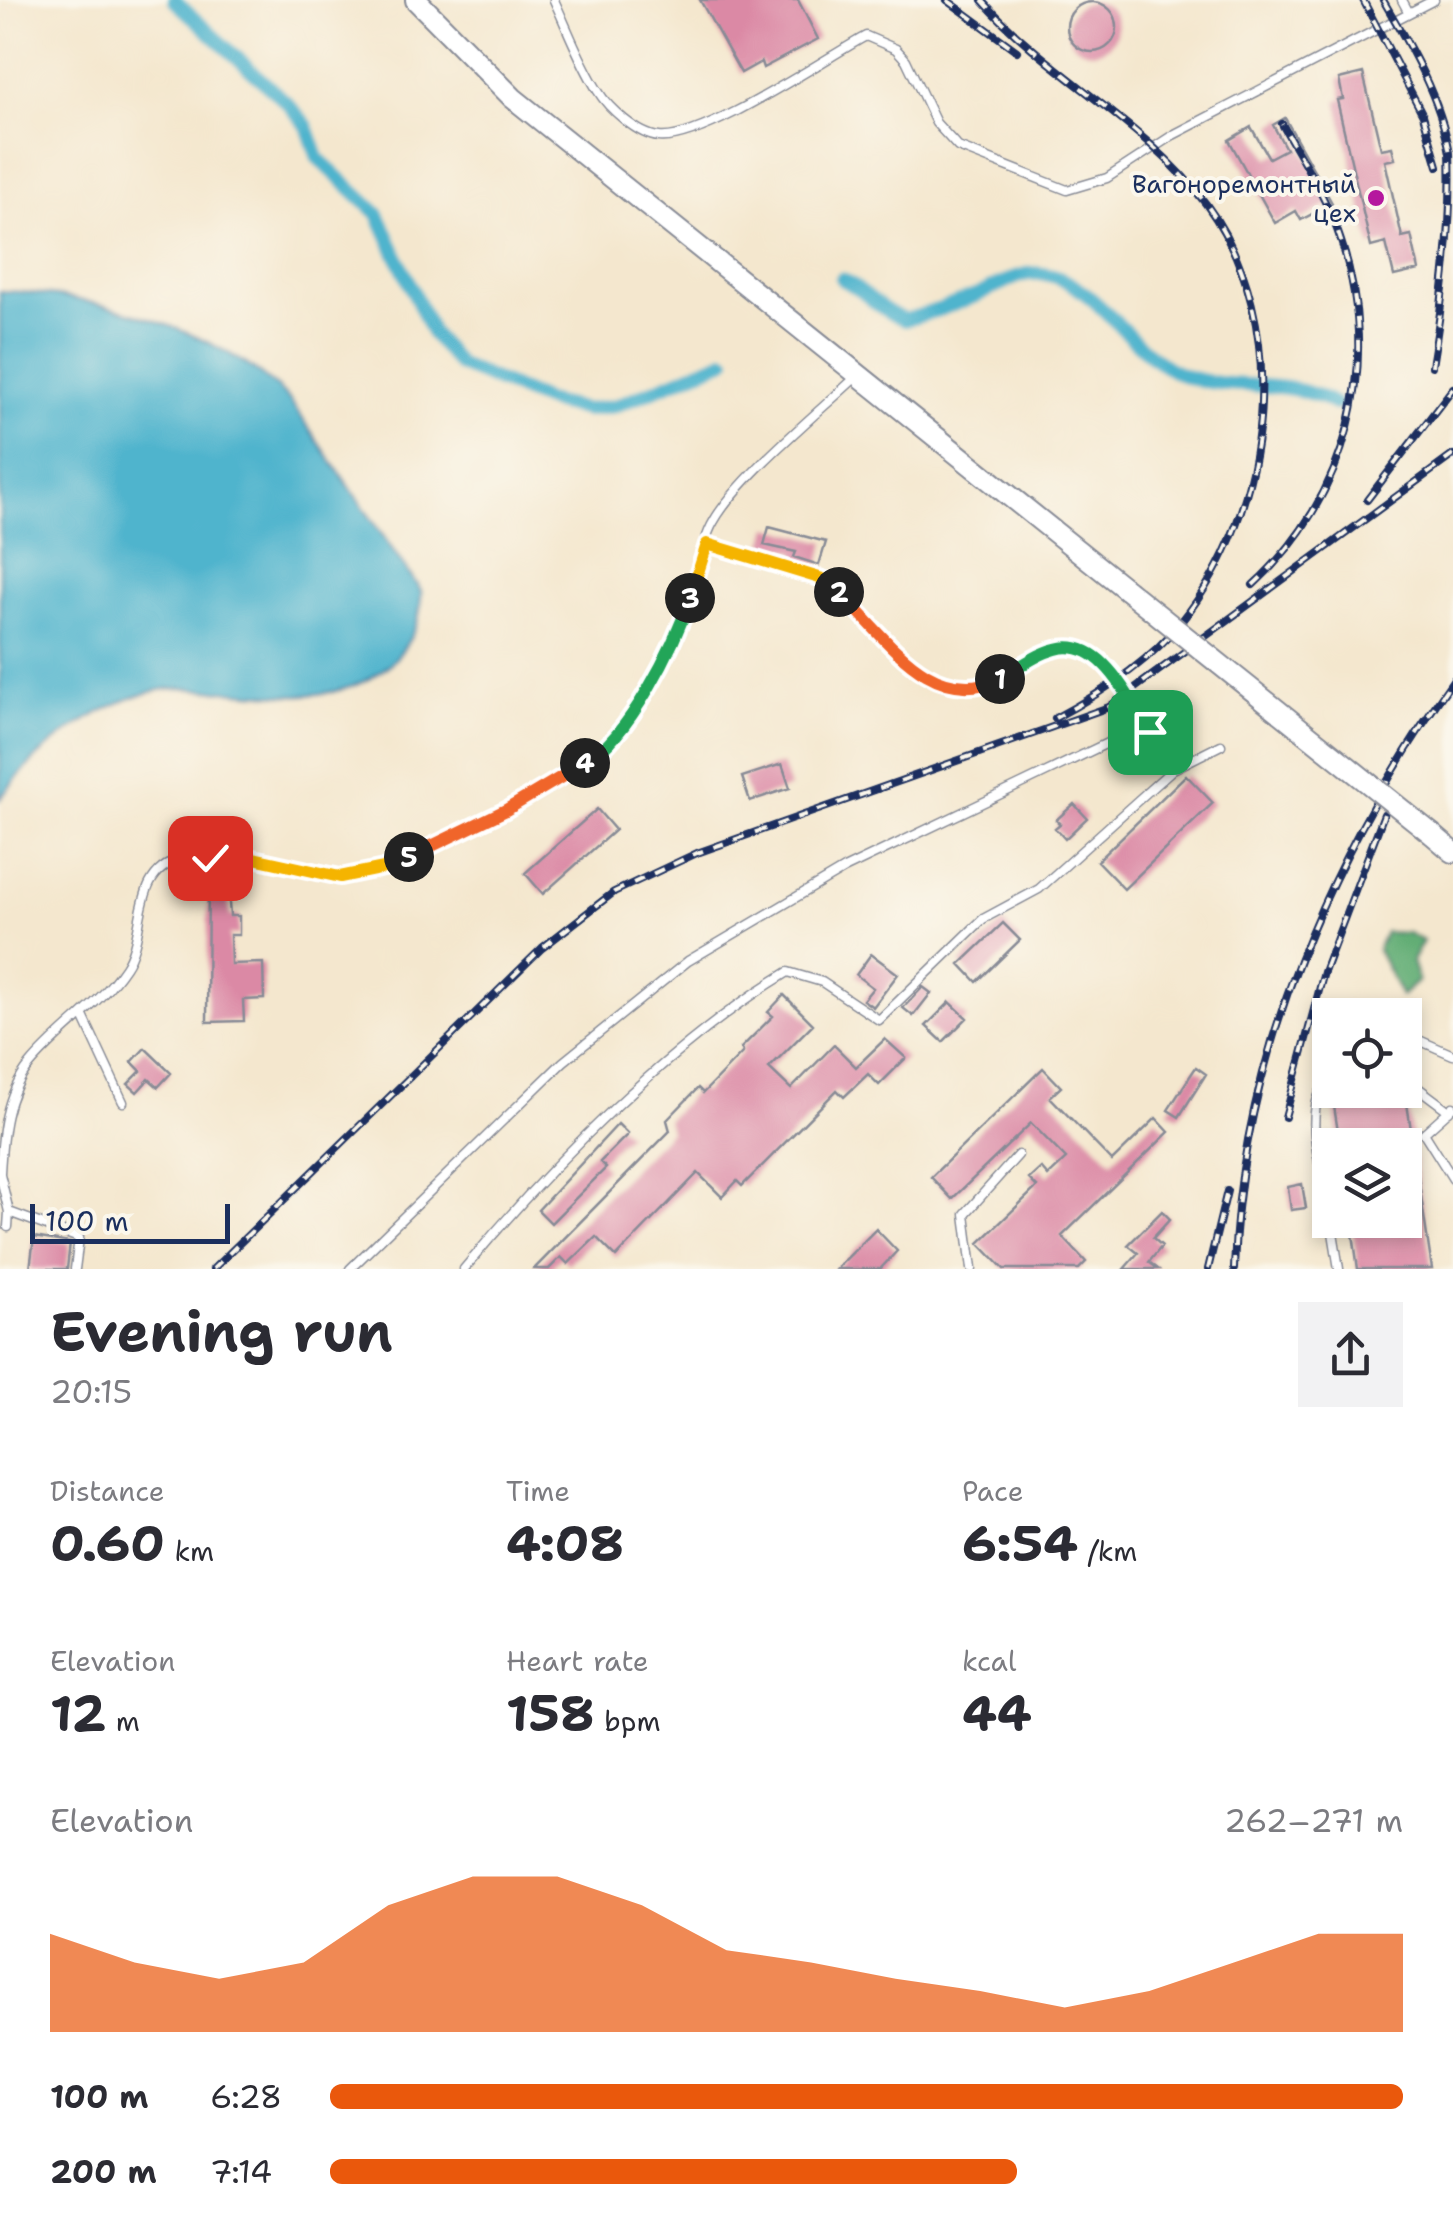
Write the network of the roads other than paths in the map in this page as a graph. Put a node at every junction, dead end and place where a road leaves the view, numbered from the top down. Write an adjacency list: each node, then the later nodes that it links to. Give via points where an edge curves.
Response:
1 (416, 0): 6 (street, via 513,98)
2 (554, 0): 5 (lane, via 598,92 648,134 681,134 782,89 866,36 896,48 906,60 936,123 958,147 1067,190 1107,178 1173,135)
3 (1402, 0): 5 (lane)
4 (1434, 0): 5 (lane)
5 (1409, 14)
6 (857, 376): 7 (lane, via 731,498); 11 (street, bridge)
7 (707, 544): 8 (lane, via 826,580 915,669 943,685 986,684 1048,652 1079,649 1109,670); 12 (lane, via 683,620 641,701 595,757 506,810 384,868 340,877 249,857 181,859 158,870 146,888 127,965)
8 (1145, 726): 10 (lane); 25 (lane, via 844,870 688,962 562,1062)
9 (1221, 745): 10 (lane)
10 (1173, 769): 26 (lane, via 1039,889 983,918 879,1020 822,982 788,972 734,1005 514,1209)
11 (1453, 852)
12 (83, 1016): 16 (lane); 19 (lane, via 28,1066 3,1129)
13 (1422, 1041): 14 (lane)
14 (1453, 1055)
15 (1422, 1089): 17 (lane)
16 (123, 1102)
17 (1451, 1109): 20 (lane, via 1424,1133)
18 (1018, 1156): 27 (lane, via 965,1214)
19 (0, 1173): 21 (lane)
20 (1453, 1179)
21 (9, 1212): 22 (lane); 24 (lane, via 79,1238)
22 (8, 1227)
23 (1333, 1238): 28 (lane)
24 (76, 1269)
25 (350, 1269)
26 (464, 1269)
27 (972, 1269)
28 (1338, 1269)

